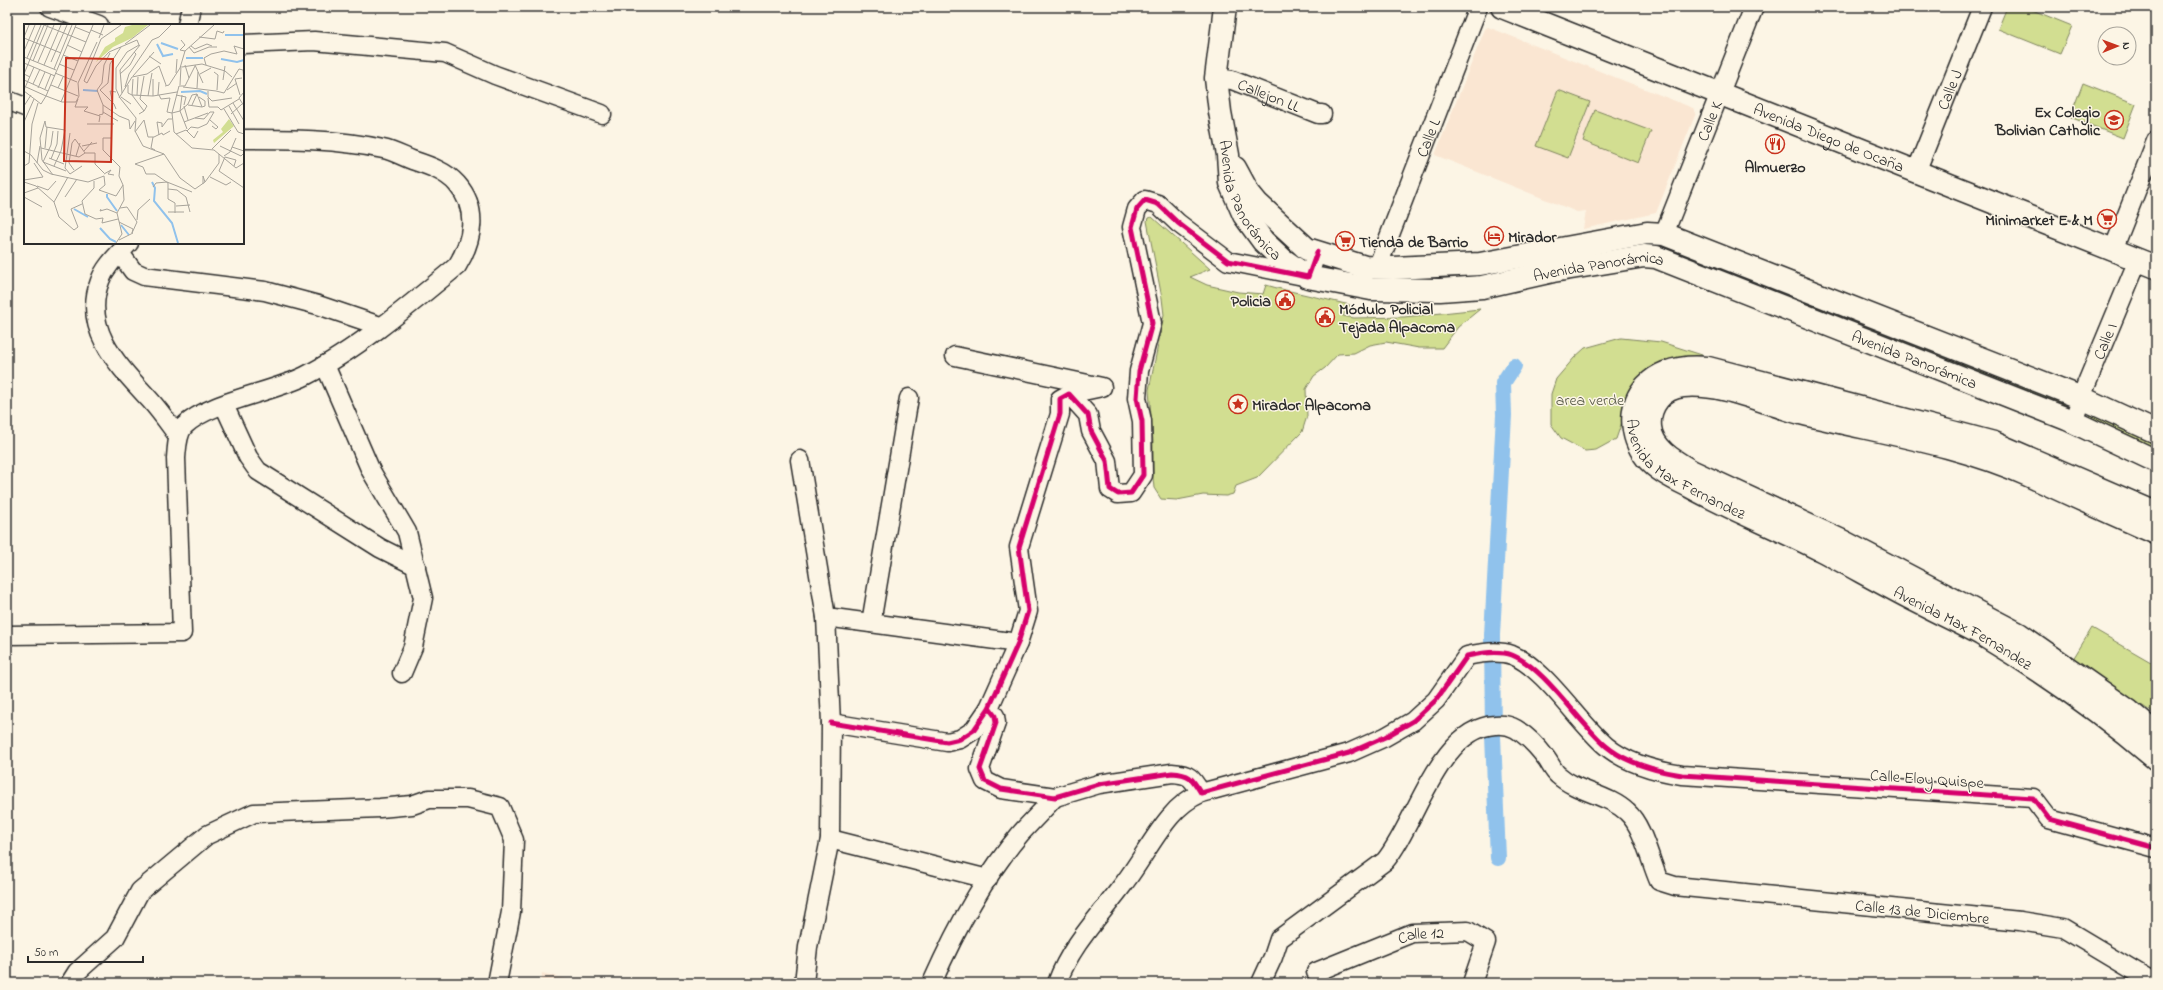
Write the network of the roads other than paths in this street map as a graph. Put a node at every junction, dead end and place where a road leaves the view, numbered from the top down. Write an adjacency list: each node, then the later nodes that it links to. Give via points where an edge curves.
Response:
1 (50, 7): 8 (street)
2 (192, 7): 9 (street)
3 (1224, 7): 11 (main road, Avenida Panorámica)
4 (1478, 7): 27 (street, Calle L)
5 (1502, 7): 12 (main road, Avenida Diego de Ocaña)
6 (1754, 7): 12 (street, Calle K)
7 (1982, 7): 20 (street, Calle J)
8 (96, 24)
9 (187, 24)
10 (244, 44): 15 (street, via 314,41 445,53 495,75)
11 (1216, 78): 16 (street, Callejon LL, via 1232,80); 19 (main road, Avenida Panorámica)
12 (1720, 94): 20 (main road, Avenida Diego de Ocaña); 21 (street, Calle K)
13 (7, 100): 14 (street)
14 (24, 107)
15 (602, 114)
16 (1322, 114)
17 (244, 139): 30 (street, via 300,139 385,149 432,168 457,183 470,210 471,239 466,251 457,266)
18 (2156, 140): 23 (street)
19 (1228, 155): 24 (main road, Avenida Panorámica, via 1248,192 1257,203 1307,249); 28 (main road, Avenida Panorámica, via 1230,183 1244,215 1263,241 1282,259)
20 (1916, 172): 23 (main road, Avenida Diego de Ocaña)
21 (1664, 234): 25 (main road); 27 (main road, Avenida Panorámica, via 1647,233 1480,264); 35 (main road, Avenida Panorámica)
22 (125, 248): 30 (street, via 133,271 144,276 265,291 318,305); 39 (street, via 110,263 100,280 94,299 96,324 117,365 151,401)
23 (2113, 250): 26 (main road, Avenida Diego de Ocaña)
24 (1317, 252): 27 (main road, Avenida Panorámica); 28 (street)
25 (1656, 257): 29 (main road, Avenida Panorámica, via 1644,256 1582,266 1482,287 1432,290); 37 (main road, Avenida Panorámica)
26 (2147, 263): 35 (street, Calle I)
27 (1376, 268): 29 (main road)
28 (1308, 277): 29 (main road, Avenida Panorámica); 33 (street, via 1228,261 1178,223 1158,204 1145,200 1137,209 1132,226 1152,323 1138,371 1143,475 1131,493 1118,494 1110,490 1107,461 1091,431 1088,415)
29 (1371, 289)
30 (380, 326): 32 (street)
31 (956, 356): 33 (street, via 1102,387)
32 (325, 365): 36 (street, via 304,377); 45 (street, via 371,471 407,532)
33 (1069, 394): 49 (street, via 1060,399 1060,414 1019,547 1028,611)
34 (909, 398): 47 (street)
35 (2082, 398): 37 (street, Calle I); 38 (main road, Avenida Panorámica)
36 (224, 405): 39 (street, via 204,413 184,426); 45 (street, via 248,457 258,471 380,548)
37 (2073, 422): 42 (main road, Avenida Panorámica)
38 (2156, 432)
39 (178, 436): 48 (street, via 176,458 182,633)
40 (1991, 452): 43 (main road, Avenida Max Fernandez); 44 (main road, Avenida Max Fernandez, via 2014,468); 50 (main road, Avenida Max Fernandez, via 1944,447 1704,387 1682,386 1661,396 1655,403 1649,421 1650,432 1662,451 1747,506 1842,541 1932,588 2019,634)
41 (800, 460): 46 (street)
42 (2156, 461)
43 (2156, 514)
44 (2156, 533)
45 (416, 566): 51 (street, via 423,598 413,647)
46 (826, 618): 47 (street); 53 (street)
47 (871, 623): 49 (street)
48 (7, 635)
49 (1018, 643): 52 (street)
50 (2037, 658): 54 (main road, Avenida Max Fernandez, via 2129,711); 55 (main road, Avenida Max Fernandez)
51 (402, 673)
52 (989, 708): 53 (street, via 974,730 960,739 947,742); 57 (street, via 996,722 980,769 985,781 1001,789)
53 (831, 723): 58 (street)
54 (2156, 734)
55 (2156, 760)
56 (1201, 793): 57 (street, via 1192,778 1172,774 1100,784); 59 (street, Calle Eloy Quispe, via 1349,753 1385,737 1413,721 1436,700 1467,656 1499,652 1512,655 1540,674 1606,746 1627,759 1663,772 2032,798 2049,819); 66 (street, via 1192,797 1171,816 1125,882 1079,941 1063,967)
57 (1055, 797): 60 (street, via 1021,834)
58 (830, 839): 60 (street); 64 (street, via 808,946)
59 (2156, 848)
60 (988, 879): 65 (street, via 944,955)
61 (1316, 972): 68 (street, Calle 12, via 1412,933 1468,931 1486,942)
62 (498, 978): 63 (street, via 512,912 514,840 500,807 468,799 429,799 412,805 380,808 254,813 207,835 140,891 115,938 77,972)
63 (70, 983)
64 (804, 983)
65 (932, 983)
66 (1057, 983)
67 (1261, 983): 69 (street, Calle 13 de Diciembre, via 1279,939 1385,861 1395,850 1412,813 1438,768 1454,747 1472,730 1486,725 1504,724 1515,728 1528,738 1557,775 1576,788 1628,813 1639,829 1659,881 1675,886 2020,921 2063,928)
68 (1472, 983)
69 (2156, 983)

